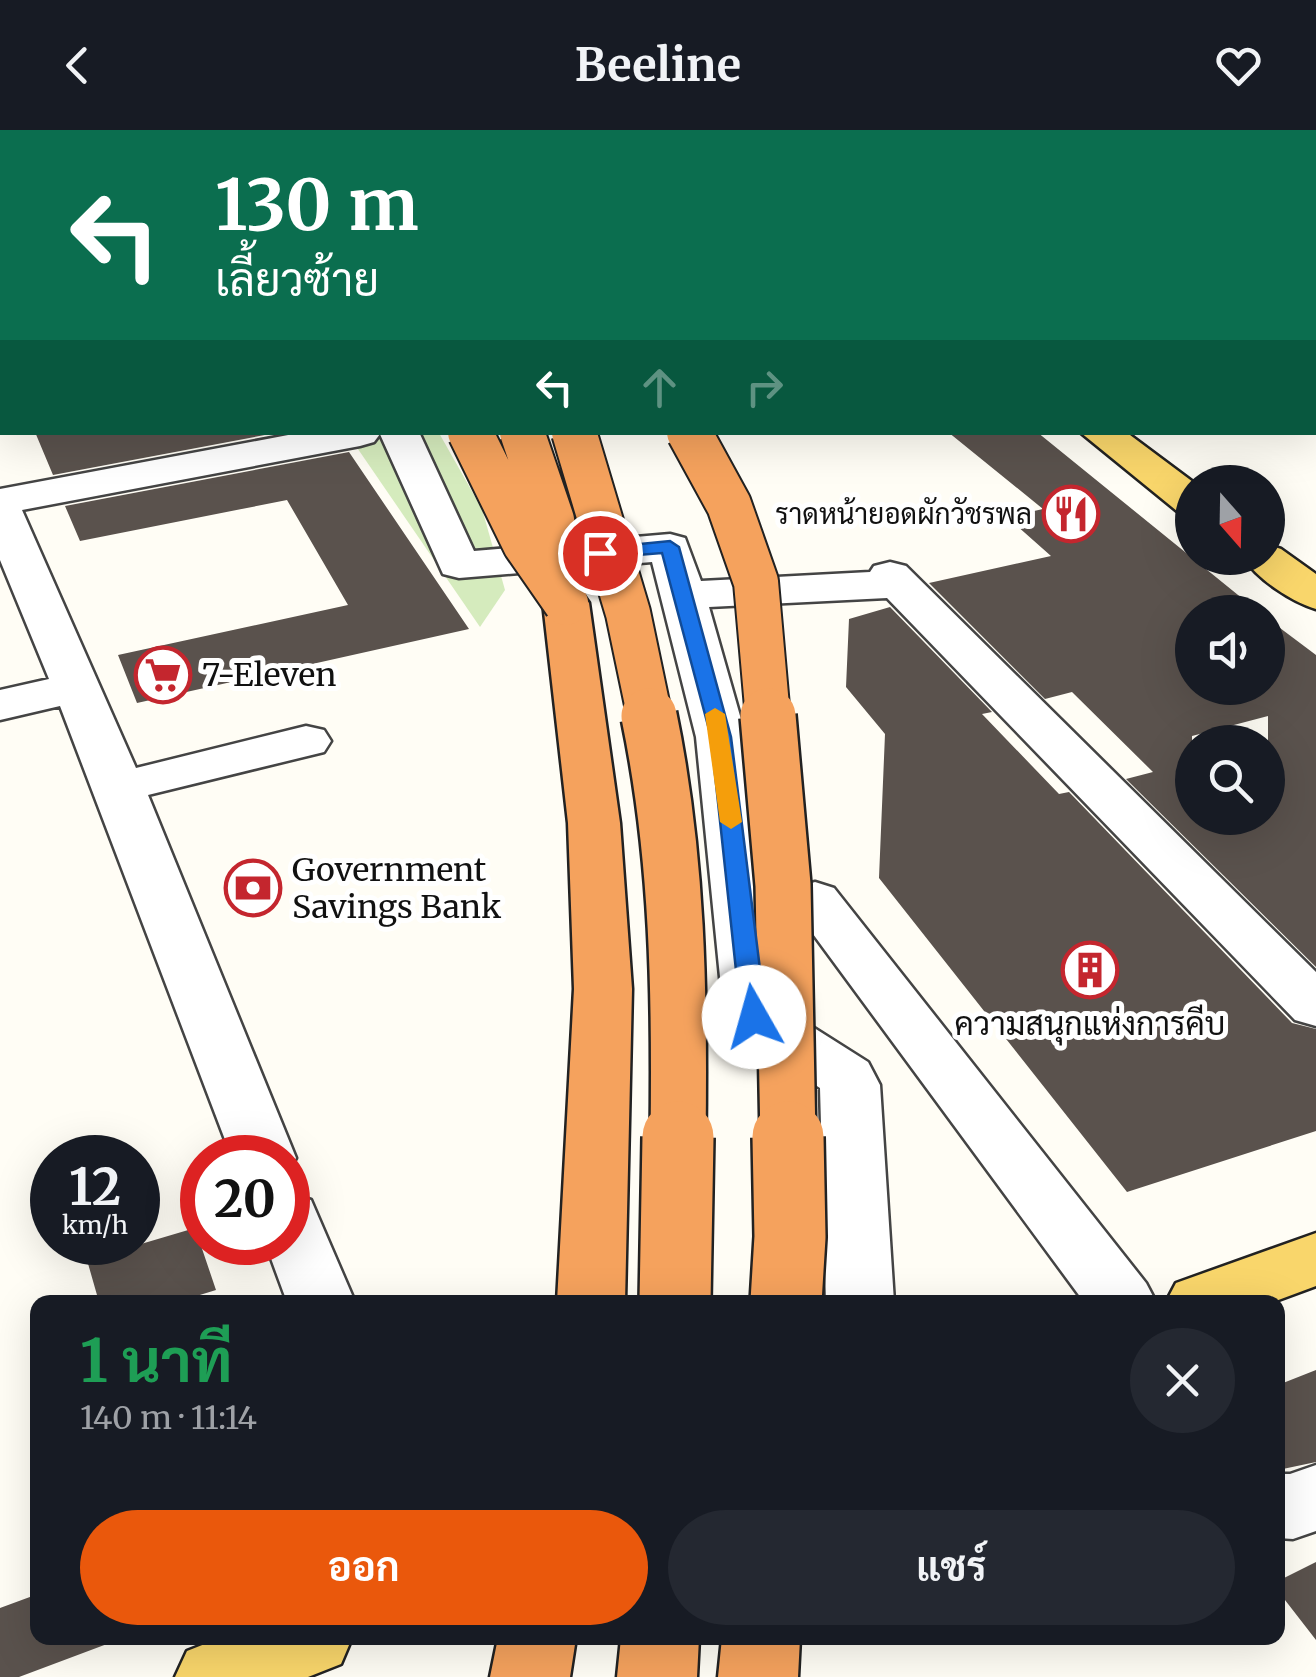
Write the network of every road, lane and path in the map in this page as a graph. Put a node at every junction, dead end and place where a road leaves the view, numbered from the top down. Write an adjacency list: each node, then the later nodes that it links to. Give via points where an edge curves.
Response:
1 (355, 435): 9 (street)
2 (400, 435): 11 (street, via 459,566 670,547)
3 (471, 435): 13 (highway, bridge, via 525,544)
4 (523, 435): 13 (highway, bridge, via 552,520)
5 (575, 435): 25 (highway, bridge, via 628,613 661,774 680,978)
6 (691, 435): 26 (highway, bridge, via 729,504 756,582 783,885)
7 (1104, 435): 8 (main road)
8 (1175, 489)
9 (0, 510): 14 (street)
10 (1285, 572): 12 (main road)
11 (683, 595): 19 (street, via 894,580); 27 (street, via 721,737 754,1017 850,1084)
12 (1316, 595)
13 (566, 603): 24 (highway, via 594,823 603,989)
14 (74, 688): 15 (street); 17 (street)
15 (0, 705)
16 (306, 741): 17 (street)
17 (119, 787): 20 (street)
18 (815, 900): 28 (street)
19 (1316, 1006)
20 (255, 1135)
21 (1316, 1259): 29 (main road)
22 (306, 1265): 23 (street)
23 (317, 1295)
24 (591, 1295)
25 (675, 1295)
26 (786, 1295)
27 (860, 1295)
28 (1117, 1295)
29 (1219, 1295)
30 (1316, 1497): 31 (street)
31 (1285, 1506)
32 (295, 1645): 36 (main road)
33 (536, 1645): 37 (highway)
34 (659, 1645): 38 (highway)
35 (760, 1645): 39 (highway)
36 (215, 1677)
37 (530, 1677)
38 (657, 1677)
39 (758, 1677)

